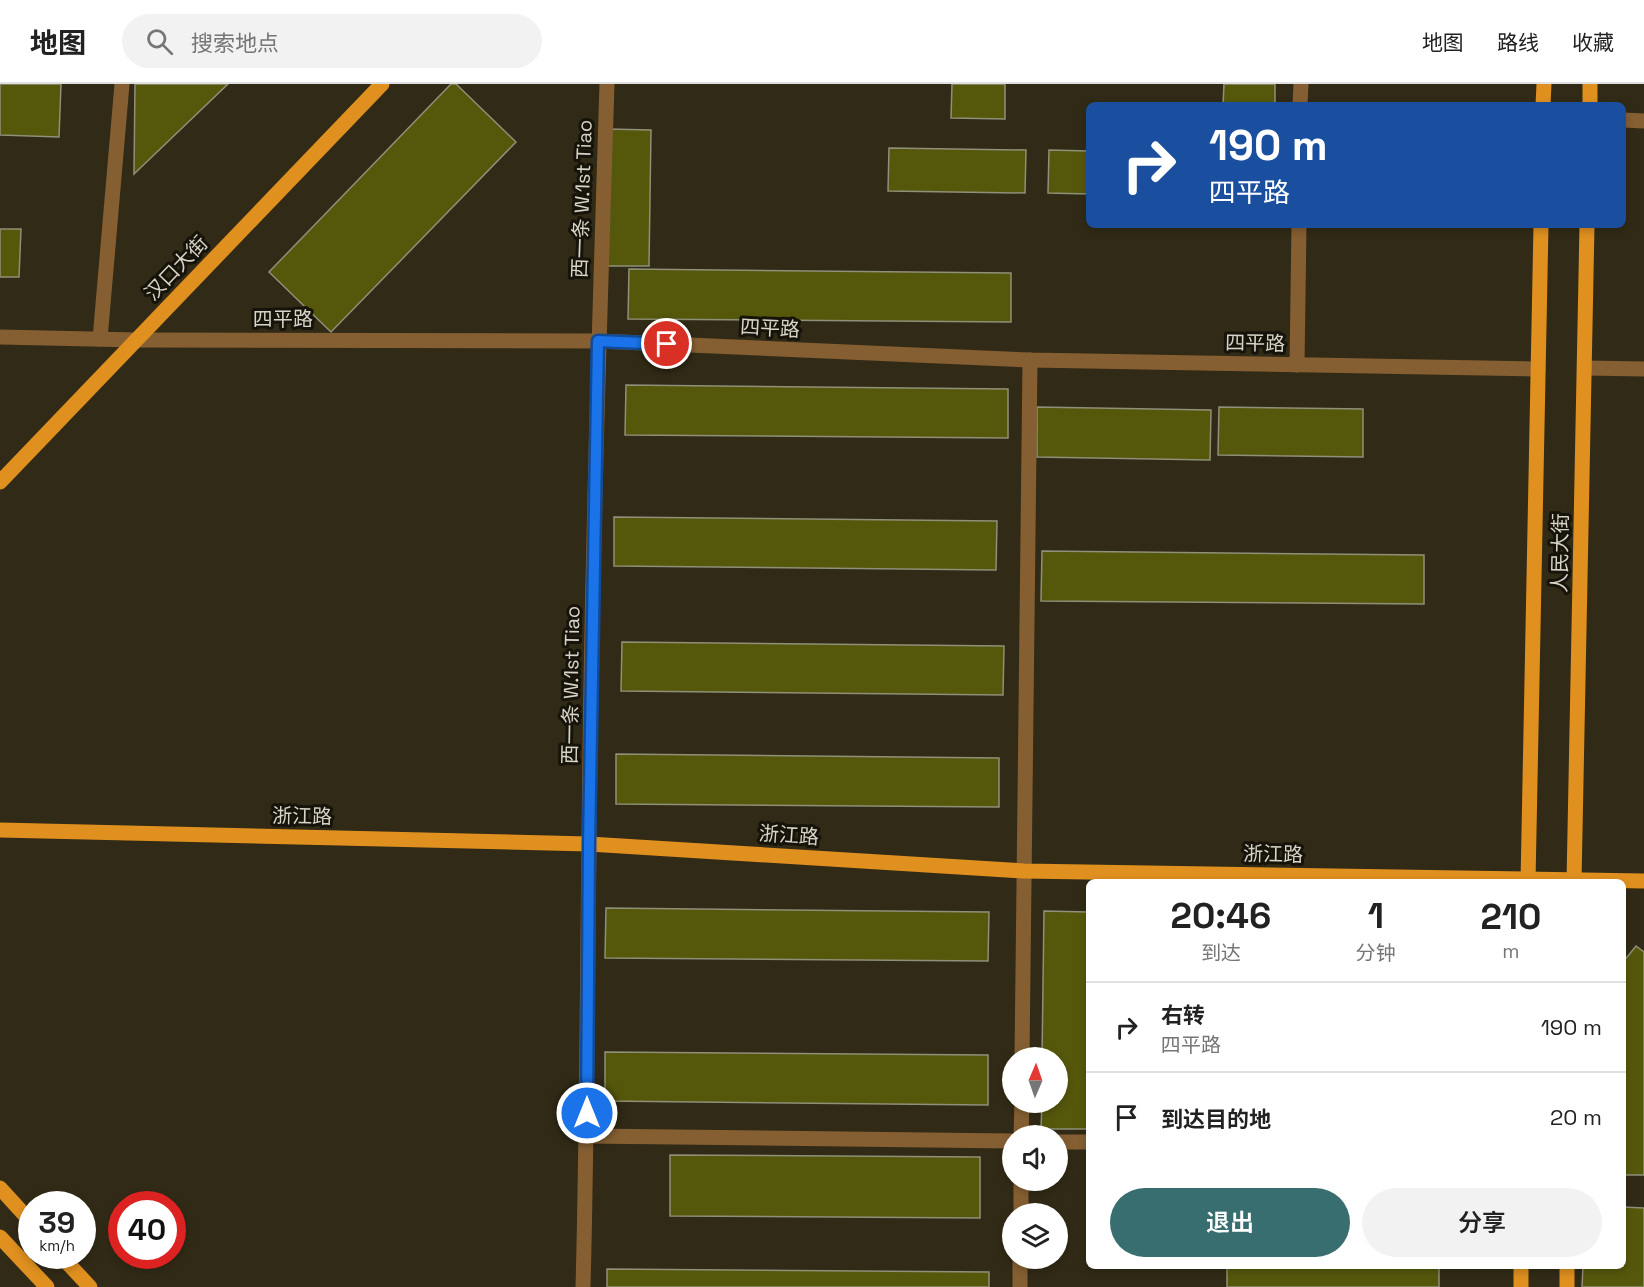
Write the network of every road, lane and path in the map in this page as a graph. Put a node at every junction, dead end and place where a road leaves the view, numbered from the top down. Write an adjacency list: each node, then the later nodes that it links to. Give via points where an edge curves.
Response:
1 (122, 84): 16 (street)
2 (382, 84): 17 (main road, 汉口大街)
3 (607, 84): 18 (street, 西一条 W.1st Tiao)
4 (1301, 84): 7 (street)
5 (1544, 84): 8 (main road)
6 (1590, 84): 9 (main road)
7 (1300, 102)
8 (1543, 102)
9 (1590, 102)
10 (1626, 120): 11 (street)
11 (1644, 121)
12 (1299, 228): 20 (street)
13 (1541, 228): 22 (main road, 人民大街)
14 (1587, 228): 21 (main road, 人民大街)
15 (0, 337): 16 (street, 四平路)
16 (100, 339): 17 (street, 四平路)
17 (137, 340): 18 (street, 四平路); 24 (main road, 汉口大街)
18 (598, 341): 19 (street, 四平路); 26 (street, 西一条 W.1st Tiao)
19 (1030, 360): 20 (street, 四平路); 27 (street)
20 (1297, 365): 22 (street, 四平路)
21 (1585, 368): 23 (street); 30 (main road, 人民大街)
22 (1538, 369): 29 (main road, 人民大街)
23 (1644, 369)
24 (0, 482)
25 (0, 830): 26 (main road, 浙江路)
26 (589, 844): 27 (main road, 浙江路); 34 (street, 西一条 W.1st Tiao)
27 (1024, 871): 28 (main road, 浙江路); 33 (street)
28 (1427, 879)
29 (1528, 879)
30 (1575, 879)
31 (1626, 881): 32 (main road, 浙江路)
32 (1644, 881)
33 (1022, 1047)
34 (587, 1136): 35 (street); 47 (street, 西一条 W.1st Tiao)
35 (1002, 1141)
36 (1068, 1142): 37 (street)
37 (1086, 1142)
38 (0, 1188): 39 (main road)
39 (18, 1208)
40 (0, 1237): 45 (main road)
41 (73, 1269): 46 (main road)
42 (1020, 1269): 48 (street)
43 (1521, 1269): 49 (main road)
44 (1567, 1269): 50 (main road)
45 (47, 1287)
46 (90, 1287)
47 (583, 1287)
48 (1020, 1287)
49 (1521, 1287)
50 (1567, 1287)

